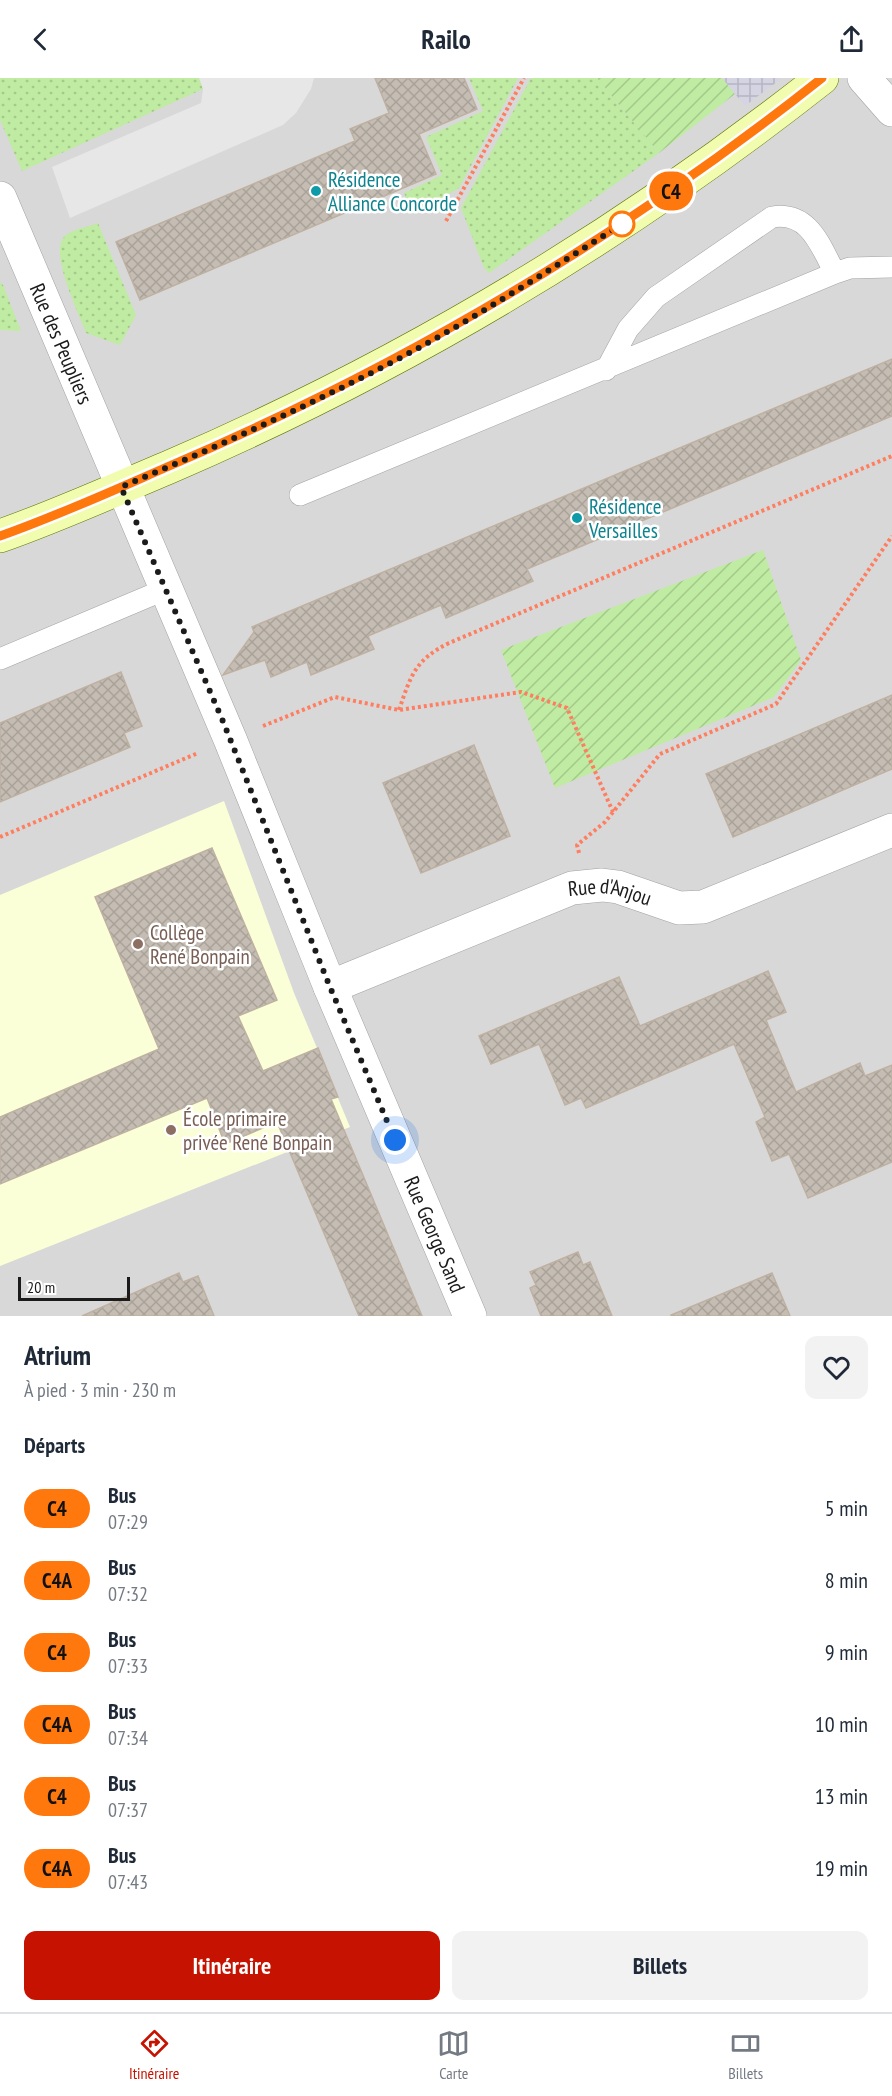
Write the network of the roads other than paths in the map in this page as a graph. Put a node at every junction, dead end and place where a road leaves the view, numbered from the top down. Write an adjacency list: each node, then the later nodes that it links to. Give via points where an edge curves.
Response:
1 (822, 78): 9 (street, via 657,201 488,309 296,410)
2 (864, 78): 3 (street)
3 (892, 110)
4 (0, 198): 5 (street, Rue des Peupliers)
5 (7, 234): 9 (street, Rue des Peupliers)
6 (892, 267): 7 (lane, via 859,267)
7 (835, 273): 8 (lane); 8 (lane, via 815,234 804,223 794,217 772,217 656,297 628,329)
8 (606, 370): 10 (lane)
9 (121, 487): 11 (street); 12 (street, Rue George Sand)
10 (300, 495)
11 (7, 535)
12 (165, 589): 13 (lane); 15 (street, Rue George Sand)
13 (0, 659)
14 (892, 830): 15 (street, Rue d'Anjou, via 703,907 679,908 618,887 587,886 558,892)
15 (330, 987): 16 (street, Rue George Sand)
16 (470, 1316)

